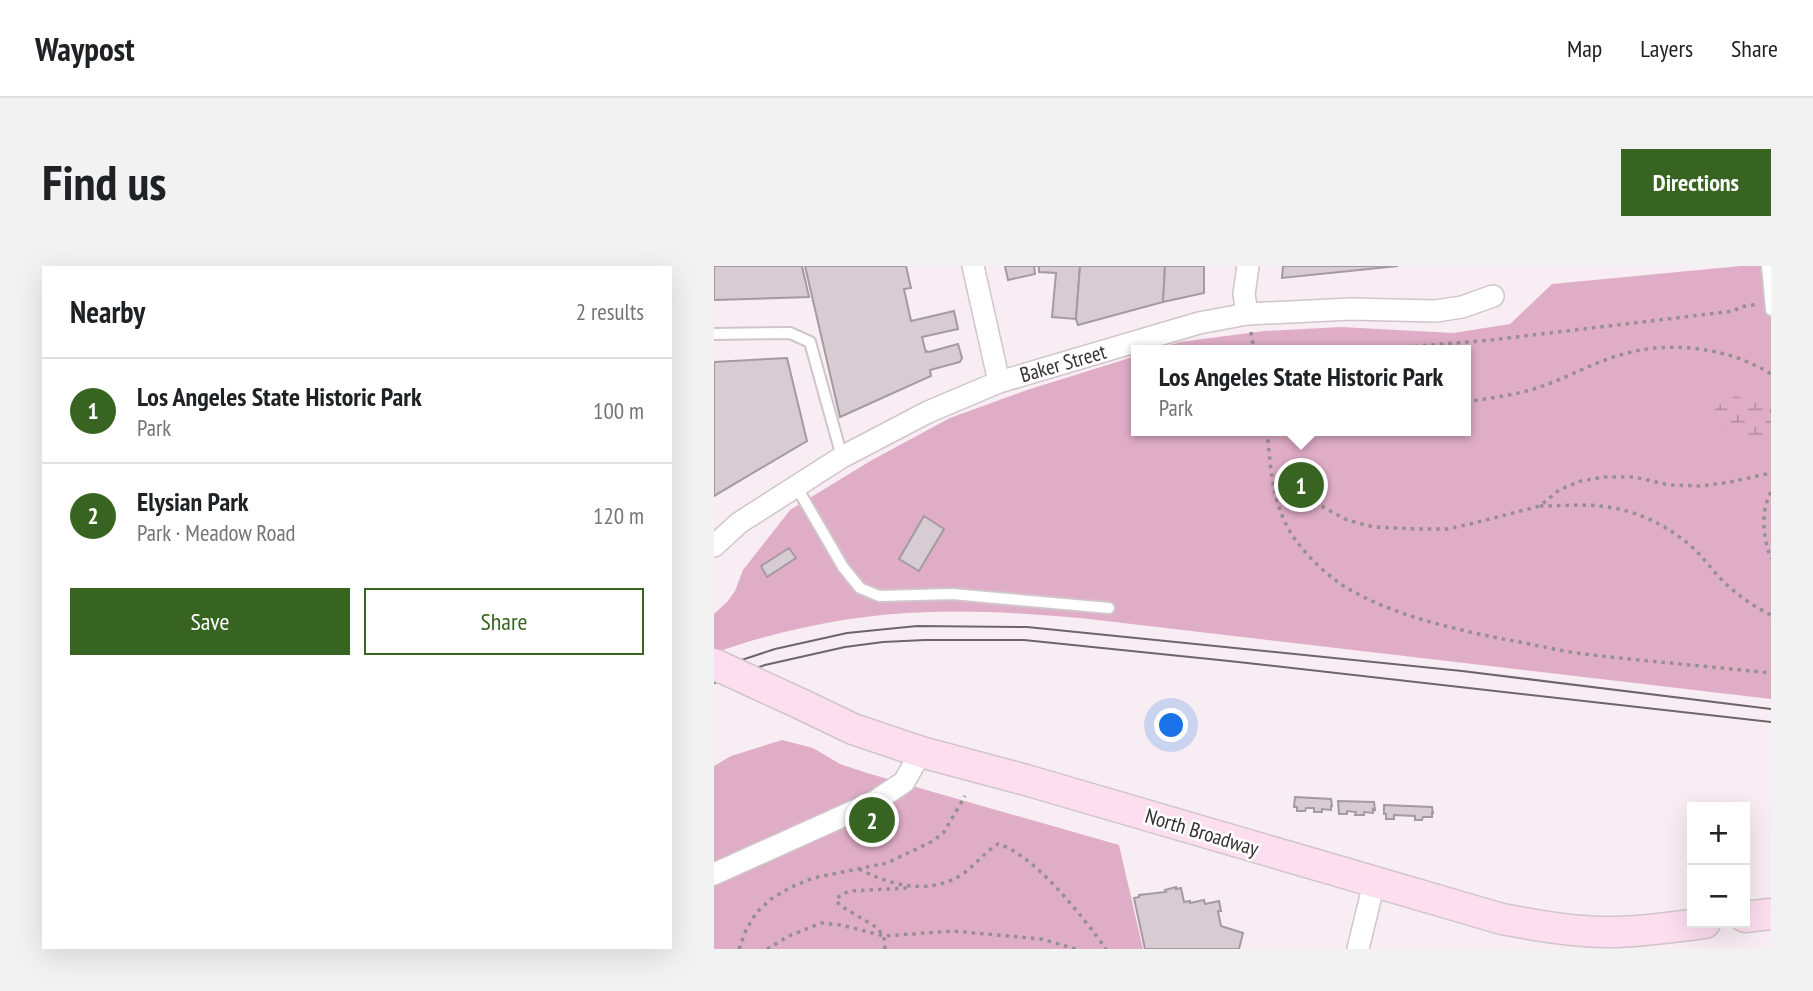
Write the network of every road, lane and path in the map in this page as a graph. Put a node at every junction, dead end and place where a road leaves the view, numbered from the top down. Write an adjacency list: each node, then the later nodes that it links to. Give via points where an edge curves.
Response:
1 (973, 266): 11 (street)
2 (1248, 266): 7 (street)
3 (1767, 266): 6 (lane)
4 (1493, 296): 7 (street, Baker Street, via 1436,311)
5 (1759, 304): 9 (path, via 1734,311)
6 (1771, 310)
7 (1247, 314): 11 (street, Baker Street, via 1199,323)
8 (714, 334): 14 (lane, via 790,333 810,342)
9 (1428, 345)
10 (1771, 374): 12 (path, via 1727,355 1662,347 1623,354 1539,387)
11 (999, 382): 14 (street, Baker Street)
12 (1471, 401)
13 (1268, 436): 17 (path)
14 (842, 457): 16 (street, Baker Street)
15 (1771, 473): 19 (path, via 1702,486 1604,477 1559,490)
16 (796, 486): 20 (street, Baker Street); 22 (lane, via 843,567 860,588 879,596 952,594)
17 (1274, 490): 19 (path, via 1301,495 1347,520 1374,527 1447,529); 25 (path, via 1297,542 1327,574 1373,601 1413,617 1574,652)
18 (1771, 492): 21 (path, via 1764,528)
19 (1540, 506): 23 (path, via 1598,506 1652,520 1693,548 1742,597)
20 (714, 545)
21 (1771, 559)
22 (1109, 608)
23 (1771, 615)
24 (714, 664): 26 (main road, North Broadway, bridge, via 853,729)
25 (1771, 673)
26 (921, 752): 29 (street, via 904,782 874,802); 30 (main road, North Broadway)
27 (965, 796): 28 (path, via 944,832 933,841 887,863)
28 (859, 869): 31 (path); 37 (path, via 813,878 771,900 756,913)
29 (714, 874)
30 (1374, 883): 36 (main road, North Broadway, via 1527,924); 42 (street)
31 (910, 887): 35 (path, via 850,891 836,901); 41 (path, via 927,887 961,875 988,850 998,844 1007,846 1075,907)
32 (1771, 914): 33 (main road)
33 (1750, 916)
34 (1687, 928): 36 (main road, North Broadway)
35 (884, 936): 38 (path, via 821,923); 39 (path); 40 (path, via 953,931 1041,939)
36 (1644, 940)
37 (739, 949)
38 (768, 949)
39 (885, 949)
40 (1076, 949)
41 (1106, 949)
42 (1358, 949)

